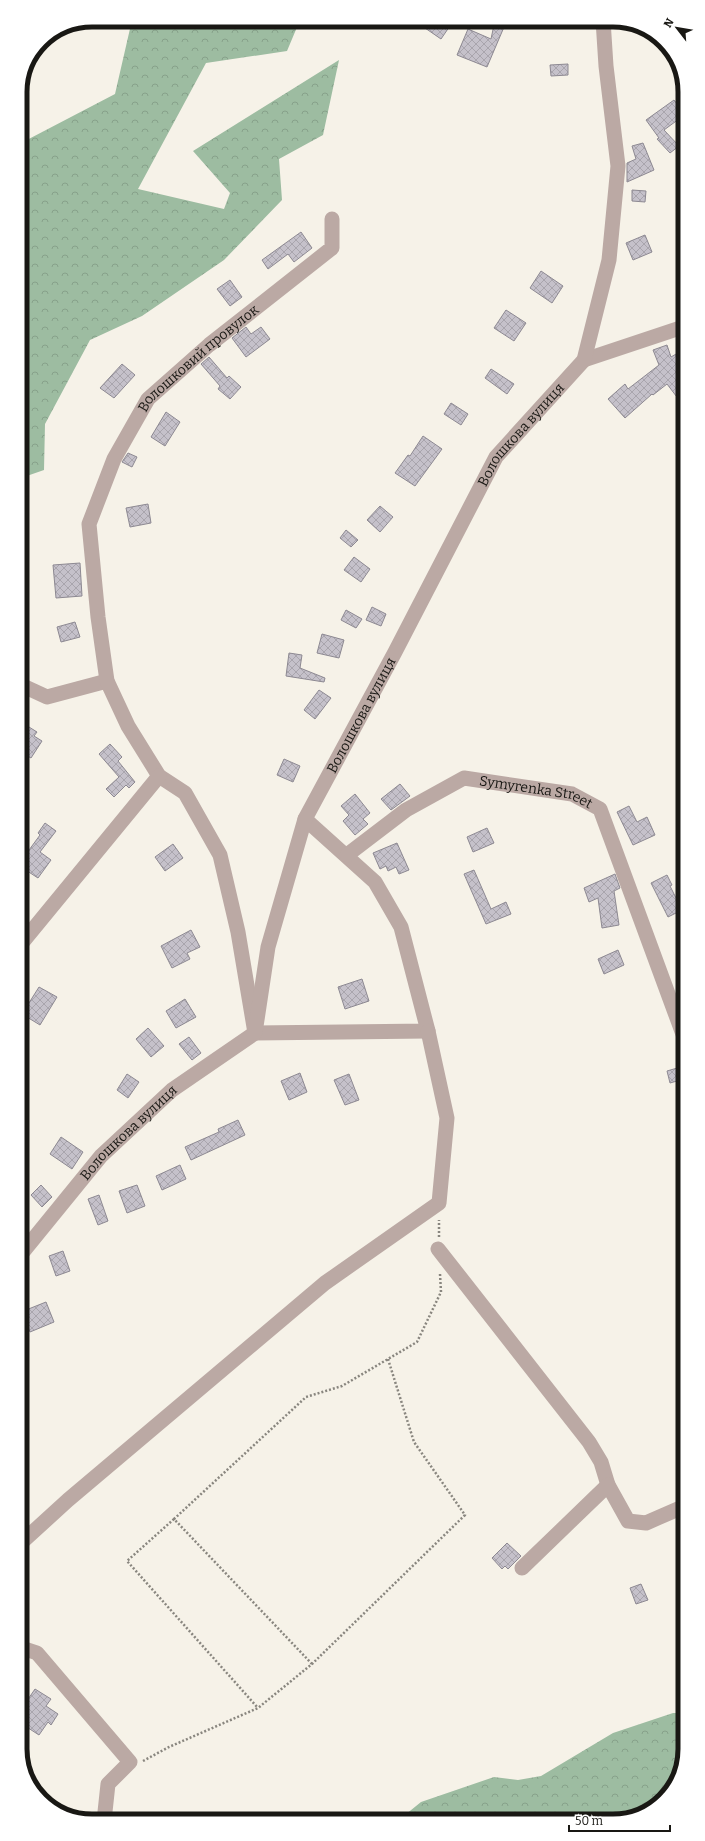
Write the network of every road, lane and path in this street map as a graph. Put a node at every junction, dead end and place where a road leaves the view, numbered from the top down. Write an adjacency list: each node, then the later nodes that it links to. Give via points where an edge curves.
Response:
1 (603, 27): 4 (street, Волошкова вулиця, via 618,166 610,260)
2 (332, 219): 5 (street, Волошковий провулок, via 332,248 209,345 148,399 114,459 89,524)
3 (678, 329): 4 (street)
4 (584, 360): 8 (street, Волошкова вулиця, via 496,457)
5 (107, 682): 6 (street, via 47,697); 7 (street, via 128,726)
6 (27, 688)
7 (159, 776): 10 (street); 13 (street, via 185,793 220,855 238,932)
8 (305, 819): 9 (street); 13 (street, Волошкова вулиця, via 268,947)
9 (347, 855): 11 (street, Symyrenka Street, via 406,810 464,778 572,794 600,809); 12 (street, via 375,882 401,927)
10 (27, 937)
11 (678, 1021)
12 (428, 1032): 13 (street); 14 (street, via 447,1118)
13 (254, 1033): 15 (street, Волошкова вулиця, via 172,1090 101,1156)
14 (439, 1203): 16 (path); 22 (street, via 325,1283)
15 (27, 1247)
16 (438, 1249): 19 (street, via 589,1442 601,1462)
17 (440, 1271): 18 (path, via 442,1292 417,1342)
18 (388, 1359): 21 (path, via 342,1386 306,1397); 25 (path, via 414,1442 465,1515)
19 (608, 1485): 20 (street, via 628,1522 646,1523); 23 (street)
20 (678, 1509)
21 (174, 1519): 25 (path); 26 (path, via 127,1561)
22 (27, 1537)
23 (522, 1568)
24 (27, 1650): 27 (street, via 37,1653)
25 (312, 1664): 26 (path)
26 (258, 1708): 27 (path, via 169,1746 136,1765)
27 (130, 1762): 28 (street, via 108,1784)
28 (105, 1814)

